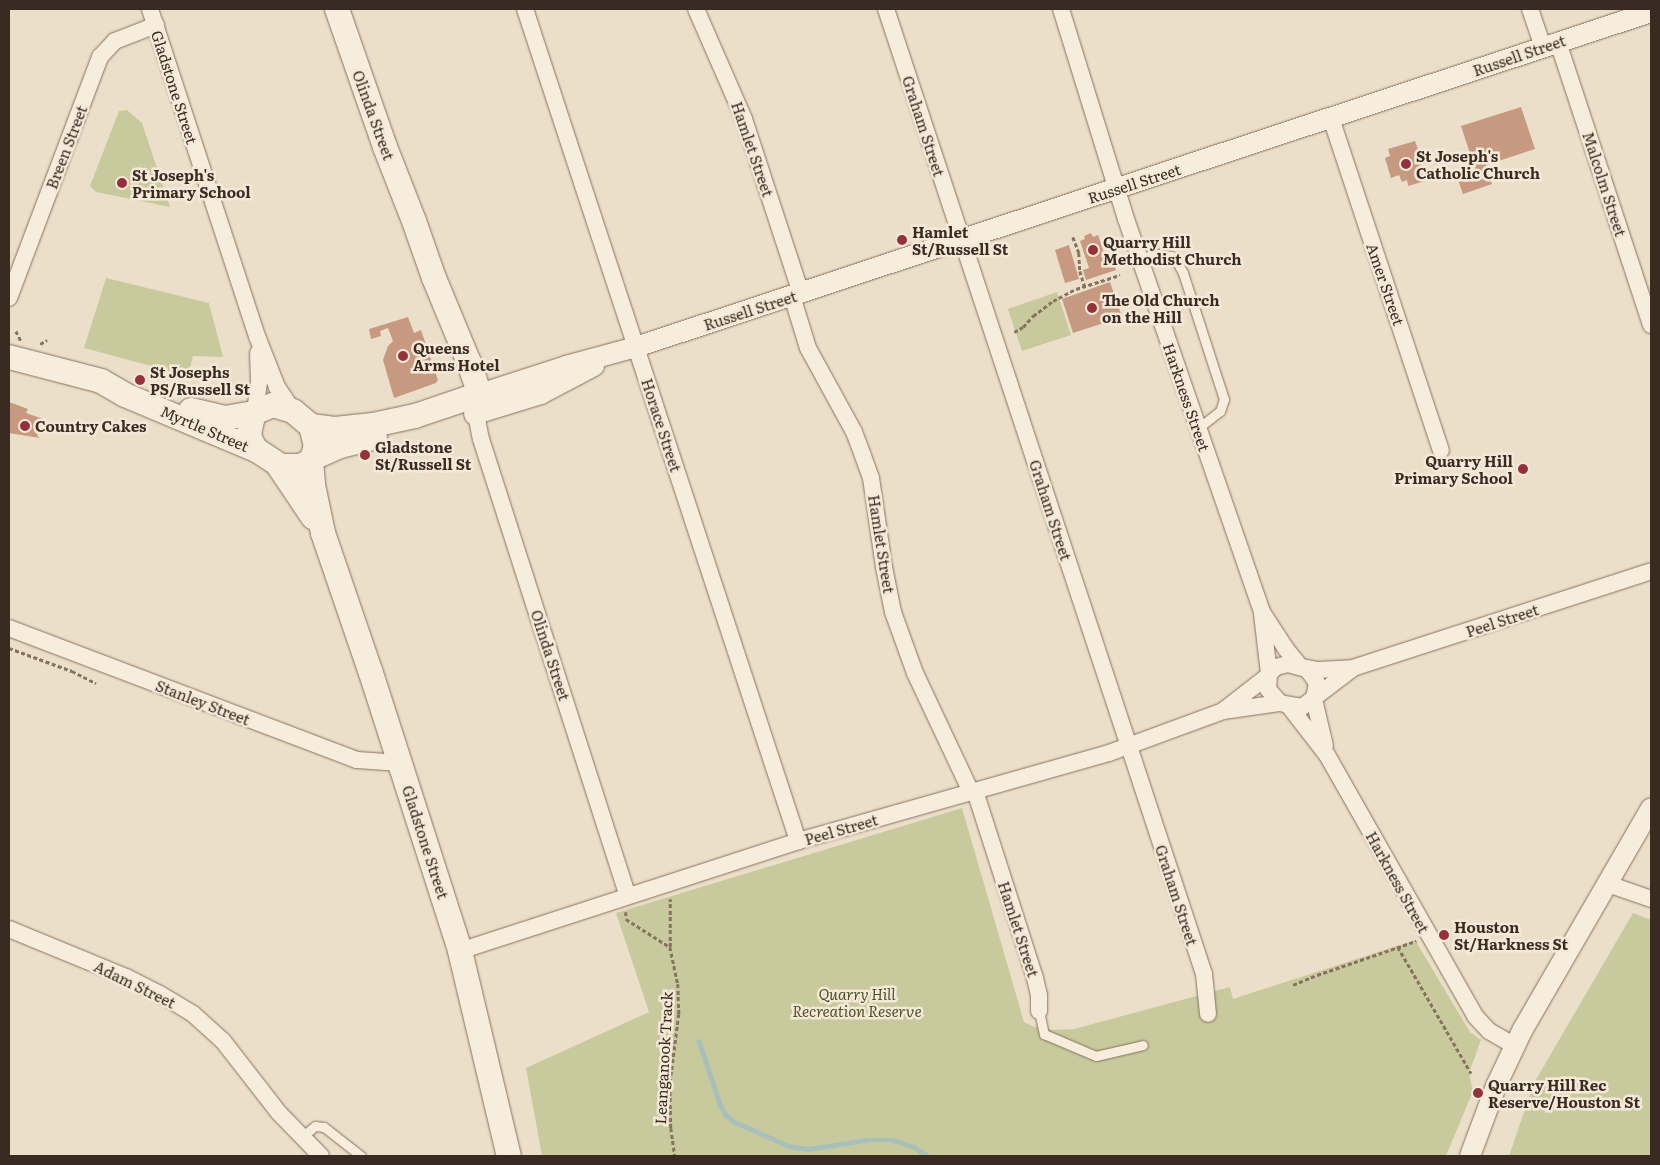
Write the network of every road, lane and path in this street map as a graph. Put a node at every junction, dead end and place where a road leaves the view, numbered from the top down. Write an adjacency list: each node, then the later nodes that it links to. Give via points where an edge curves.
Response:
1 (150, 9): 10 (street, Gladstone Street)
2 (337, 9): 14 (main road, Olinda Street, via 384,147)
3 (351, 9): 14 (main road, Olinda Street, via 381,100)
4 (525, 9): 25 (street, Horace Street)
5 (696, 9): 20 (street, Hamlet Street, via 744,119)
6 (886, 9): 16 (street, Graham Street)
7 (1061, 9): 13 (street, Harkness Street)
8 (1530, 9): 11 (street, Malcolm Street)
9 (1651, 12): 11 (street, Russell Street)
10 (156, 25): 21 (street, Breen Street, via 116,41 100,57); 24 (street, Gladstone Street)
11 (1550, 44): 12 (street, Russell Street); 22 (street, Malcolm Street)
12 (1331, 118): 13 (street, Russell Street); 33 (street, Amer Street)
13 (1116, 188): 16 (street, Russell Street); 17 (street, Harkness Street)
14 (414, 221): 28 (main road, Olinda Street, via 434,278 452,362)
15 (1073, 236): 19 (path)
16 (962, 240): 20 (street, Russell Street); 48 (street, Graham Street)
17 (1140, 258): 31 (street, Harkness Street); 31 (lane, via 1158,254 1170,256 1177,262 1186,282 1224,399 1220,411)
18 (1120, 275): 19 (path)
19 (1084, 287): 23 (path, via 1054,300)
20 (797, 294): 25 (street, Russell Street); 51 (street, Hamlet Street, via 808,348 842,409 871,478 893,612 915,673)
21 (9, 298)
22 (1651, 325)
23 (1014, 332)
24 (257, 336): 29 (street, Gladstone Street, via 260,368); 30 (street, Gladstone Street, via 277,387)
25 (626, 350): 28 (street, Russell Street, via 566,366); 53 (street, Horace Street)
26 (9, 359): 27 (main road, Myrtle Street, via 101,381)
27 (125, 395): 29 (main road, Myrtle Street, via 225,418); 32 (main road, Myrtle Street)
28 (473, 403): 30 (main road, Russell Street, via 373,425 335,429); 34 (main road, Russell Street, via 361,440); 55 (street, Olinda Street, via 481,439)
29 (254, 412): 30 (main road, via 273,405); 32 (main road, via 249,433)
30 (302, 419): 34 (main road, via 316,446)
31 (1198, 428): 38 (street, Harkness Street)
32 (256, 450): 35 (main road)
33 (1441, 450)
34 (312, 460): 35 (main road, via 291,467); 36 (main road, Gladstone Street, via 312,484)
35 (278, 464): 36 (main road, Gladstone Street)
36 (323, 533): 50 (main road, Gladstone Street)
37 (1651, 571): 42 (street, Peel Street)
38 (1262, 612): 41 (street, Harkness Street); 43 (street, Harkness Street)
39 (9, 628): 50 (street, Stanley Street, via 357,760)
40 (9, 648): 44 (path)
41 (1301, 666): 42 (street, Peel Street, via 1318,670); 43 (street, via 1282,664); 45 (street, via 1317,683)
42 (1353, 668): 45 (street, Peel Street)
43 (1269, 674): 46 (street, via 1268,689); 47 (street, Peel Street)
44 (96, 683)
45 (1314, 698): 46 (street, via 1302,707); 49 (street, Harkness Street)
46 (1285, 705): 47 (street, Peel Street); 49 (street, Harkness Street)
47 (1223, 711): 48 (street, Peel Street)
48 (1127, 747): 51 (street, Peel Street); 65 (street, Graham Street, via 1204,974)
49 (1328, 755): 59 (street, Harkness Street)
50 (400, 763): 62 (main road, Gladstone Street)
51 (973, 792): 53 (street, Peel Street); 64 (street, Hamlet Street, via 1038,987)
52 (1651, 808): 54 (street)
53 (798, 842): 55 (street, Peel Street)
54 (1608, 884): 57 (street); 67 (street)
55 (628, 896): 60 (path, via 626,919); 62 (street, Peel Street)
56 (670, 896): 60 (path, Leanganook Track)
57 (1651, 899)
58 (9, 929): 69 (street, Adam Street, via 126,977 193,1014 232,1050)
59 (1429, 936): 61 (path); 67 (street, Harkness Street, via 1482,1026)
60 (670, 947): 73 (path, Leanganook Track, via 679,995 670,1085)
61 (1398, 948): 63 (path); 68 (path)
62 (460, 951): 72 (main road, Gladstone Street)
63 (1293, 985)
64 (1039, 1011): 66 (lane, via 1044,1034 1096,1056)
65 (1208, 1014)
66 (1143, 1044)
67 (1514, 1046): 74 (street)
68 (1471, 1073)
69 (301, 1138): 70 (street, Adam Street); 71 (lane, via 315,1126 324,1128)
70 (321, 1156)
71 (361, 1156)
72 (509, 1156)
73 (675, 1156)
74 (1470, 1156)

